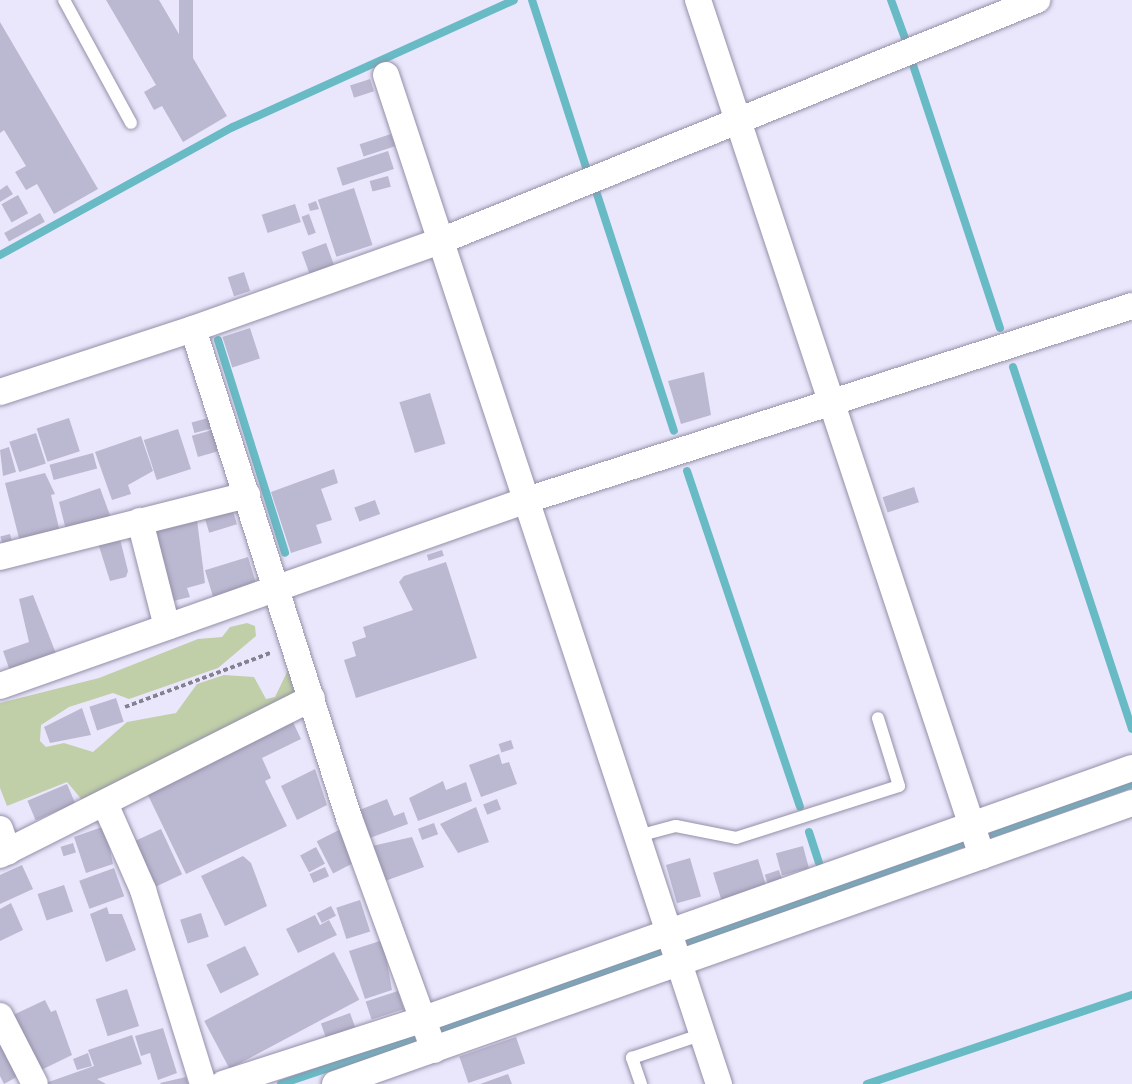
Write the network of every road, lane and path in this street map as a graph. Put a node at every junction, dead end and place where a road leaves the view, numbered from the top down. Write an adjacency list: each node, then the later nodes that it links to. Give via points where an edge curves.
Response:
1 (64, 0): 6 (lane)
2 (698, 0): 5 (street)
3 (1037, 0): 5 (street)
4 (386, 75): 7 (street)
5 (739, 120): 7 (street); 11 (street)
6 (131, 123)
7 (443, 240): 9 (street); 13 (street)
8 (1132, 306): 11 (street)
9 (194, 329): 10 (street); 12 (street)
10 (0, 392)
11 (832, 401): 13 (street); 26 (street)
12 (247, 495): 14 (street); 16 (street)
13 (527, 500): 16 (street); 27 (street)
14 (140, 522): 15 (street); 17 (street)
15 (0, 557)
16 (277, 589): 17 (street); 18 (street)
17 (166, 627): 19 (street)
18 (295, 644): 20 (street); 21 (path)
19 (0, 686)
20 (312, 698): 25 (street, via 119,791); 33 (street, via 349,818)
21 (125, 707)
22 (878, 718): 27 (lane, via 899,786 736,838 676,826)
23 (1132, 768): 26 (street)
24 (1132, 803): 29 (street)
25 (106, 806): 28 (street); 37 (street, via 143,890)
26 (972, 826): 29 (street); 30 (street)
27 (638, 836): 30 (street)
28 (3, 845)
29 (982, 856): 31 (street)
30 (669, 932): 31 (street); 33 (street)
31 (680, 965): 34 (street); 35 (street)
32 (0, 1016): 36 (street)
33 (424, 1019): 35 (street); 38 (street)
34 (703, 1034): 40 (lane, via 632,1058); 41 (street)
35 (434, 1050): 39 (street)
36 (35, 1084)
37 (203, 1084)
38 (223, 1084)
39 (335, 1084)
40 (641, 1084)
41 (719, 1084)

